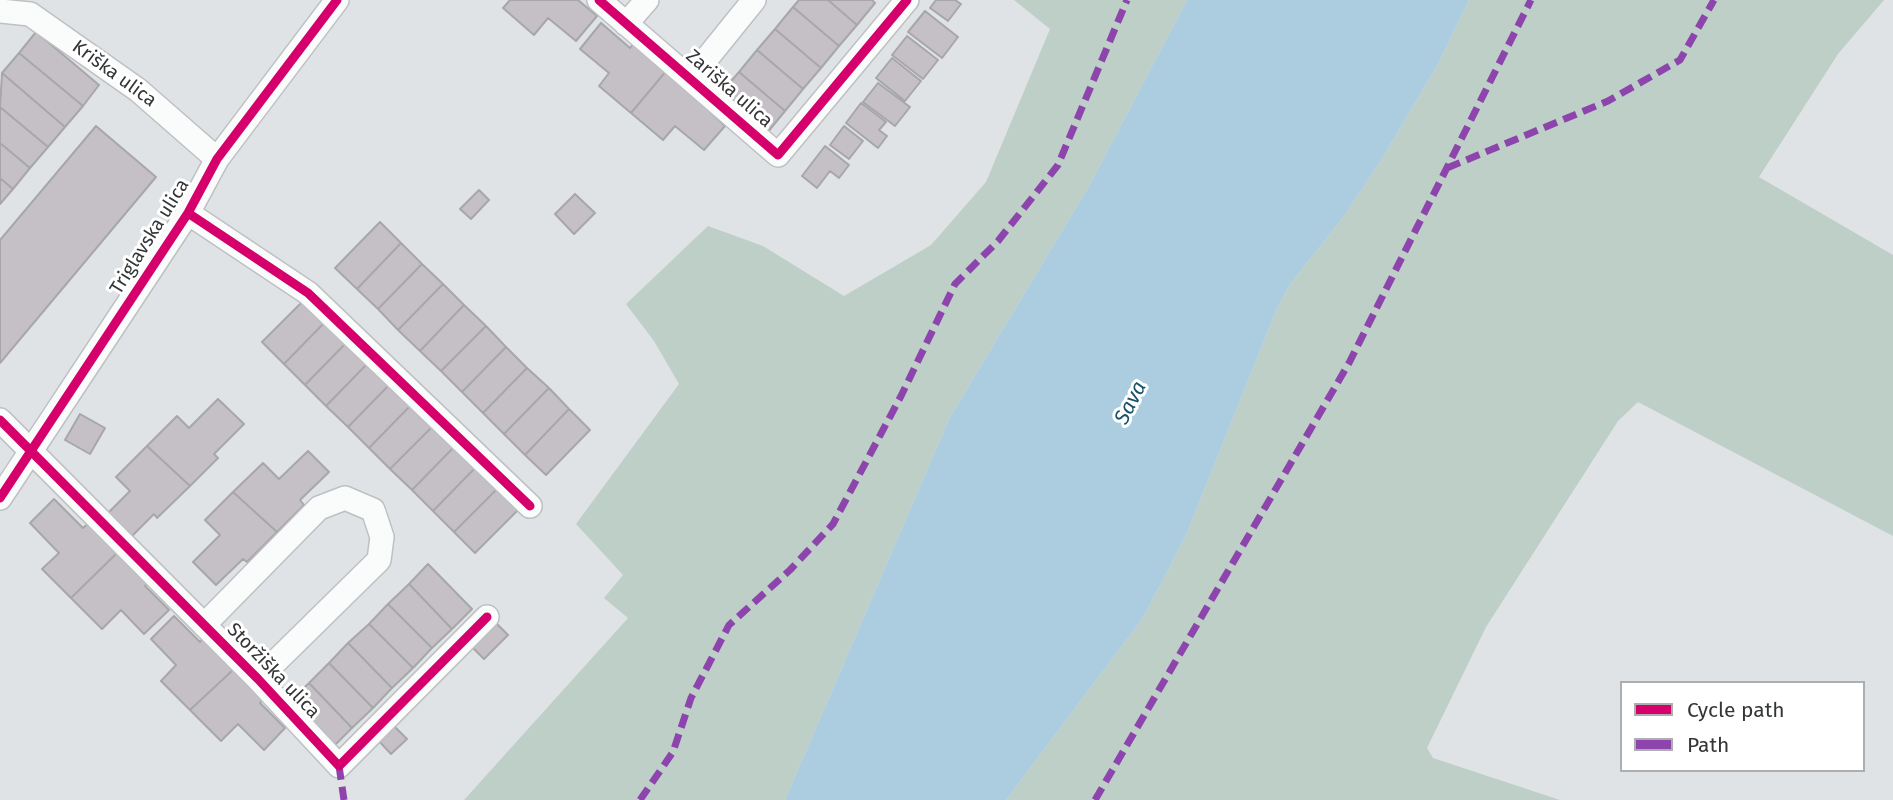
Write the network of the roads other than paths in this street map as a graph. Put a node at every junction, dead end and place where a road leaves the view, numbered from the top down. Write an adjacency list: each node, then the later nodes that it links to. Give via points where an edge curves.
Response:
1 (337, 0): 9 (street, Triglavska ulica)
2 (599, 0): 7 (street, Zariška ulica)
3 (646, 0): 7 (street)
4 (754, 0): 8 (street, Zariška ulica)
5 (907, 0): 8 (street, Zariška ulica, via 778,155)
6 (0, 11): 9 (street, Kriška ulica, via 30,14 138,90)
7 (626, 24): 8 (street, Zariška ulica)
8 (691, 78)
9 (217, 159): 10 (street, Triglavska ulica)
10 (188, 213): 12 (street, Triglavska ulica); 14 (street, via 308,293)
11 (0, 420): 12 (street)
12 (32, 453): 13 (street, Triglavska ulica); 16 (street, Storžiška ulica)
13 (0, 498)
14 (530, 506)
15 (487, 617): 17 (street, Storžiška ulica, via 339,766)
16 (204, 625): 17 (street, Storžiška ulica); 17 (street, Storžiška ulica, via 319,508 345,498 373,510 382,537 379,560)
17 (258, 680)

